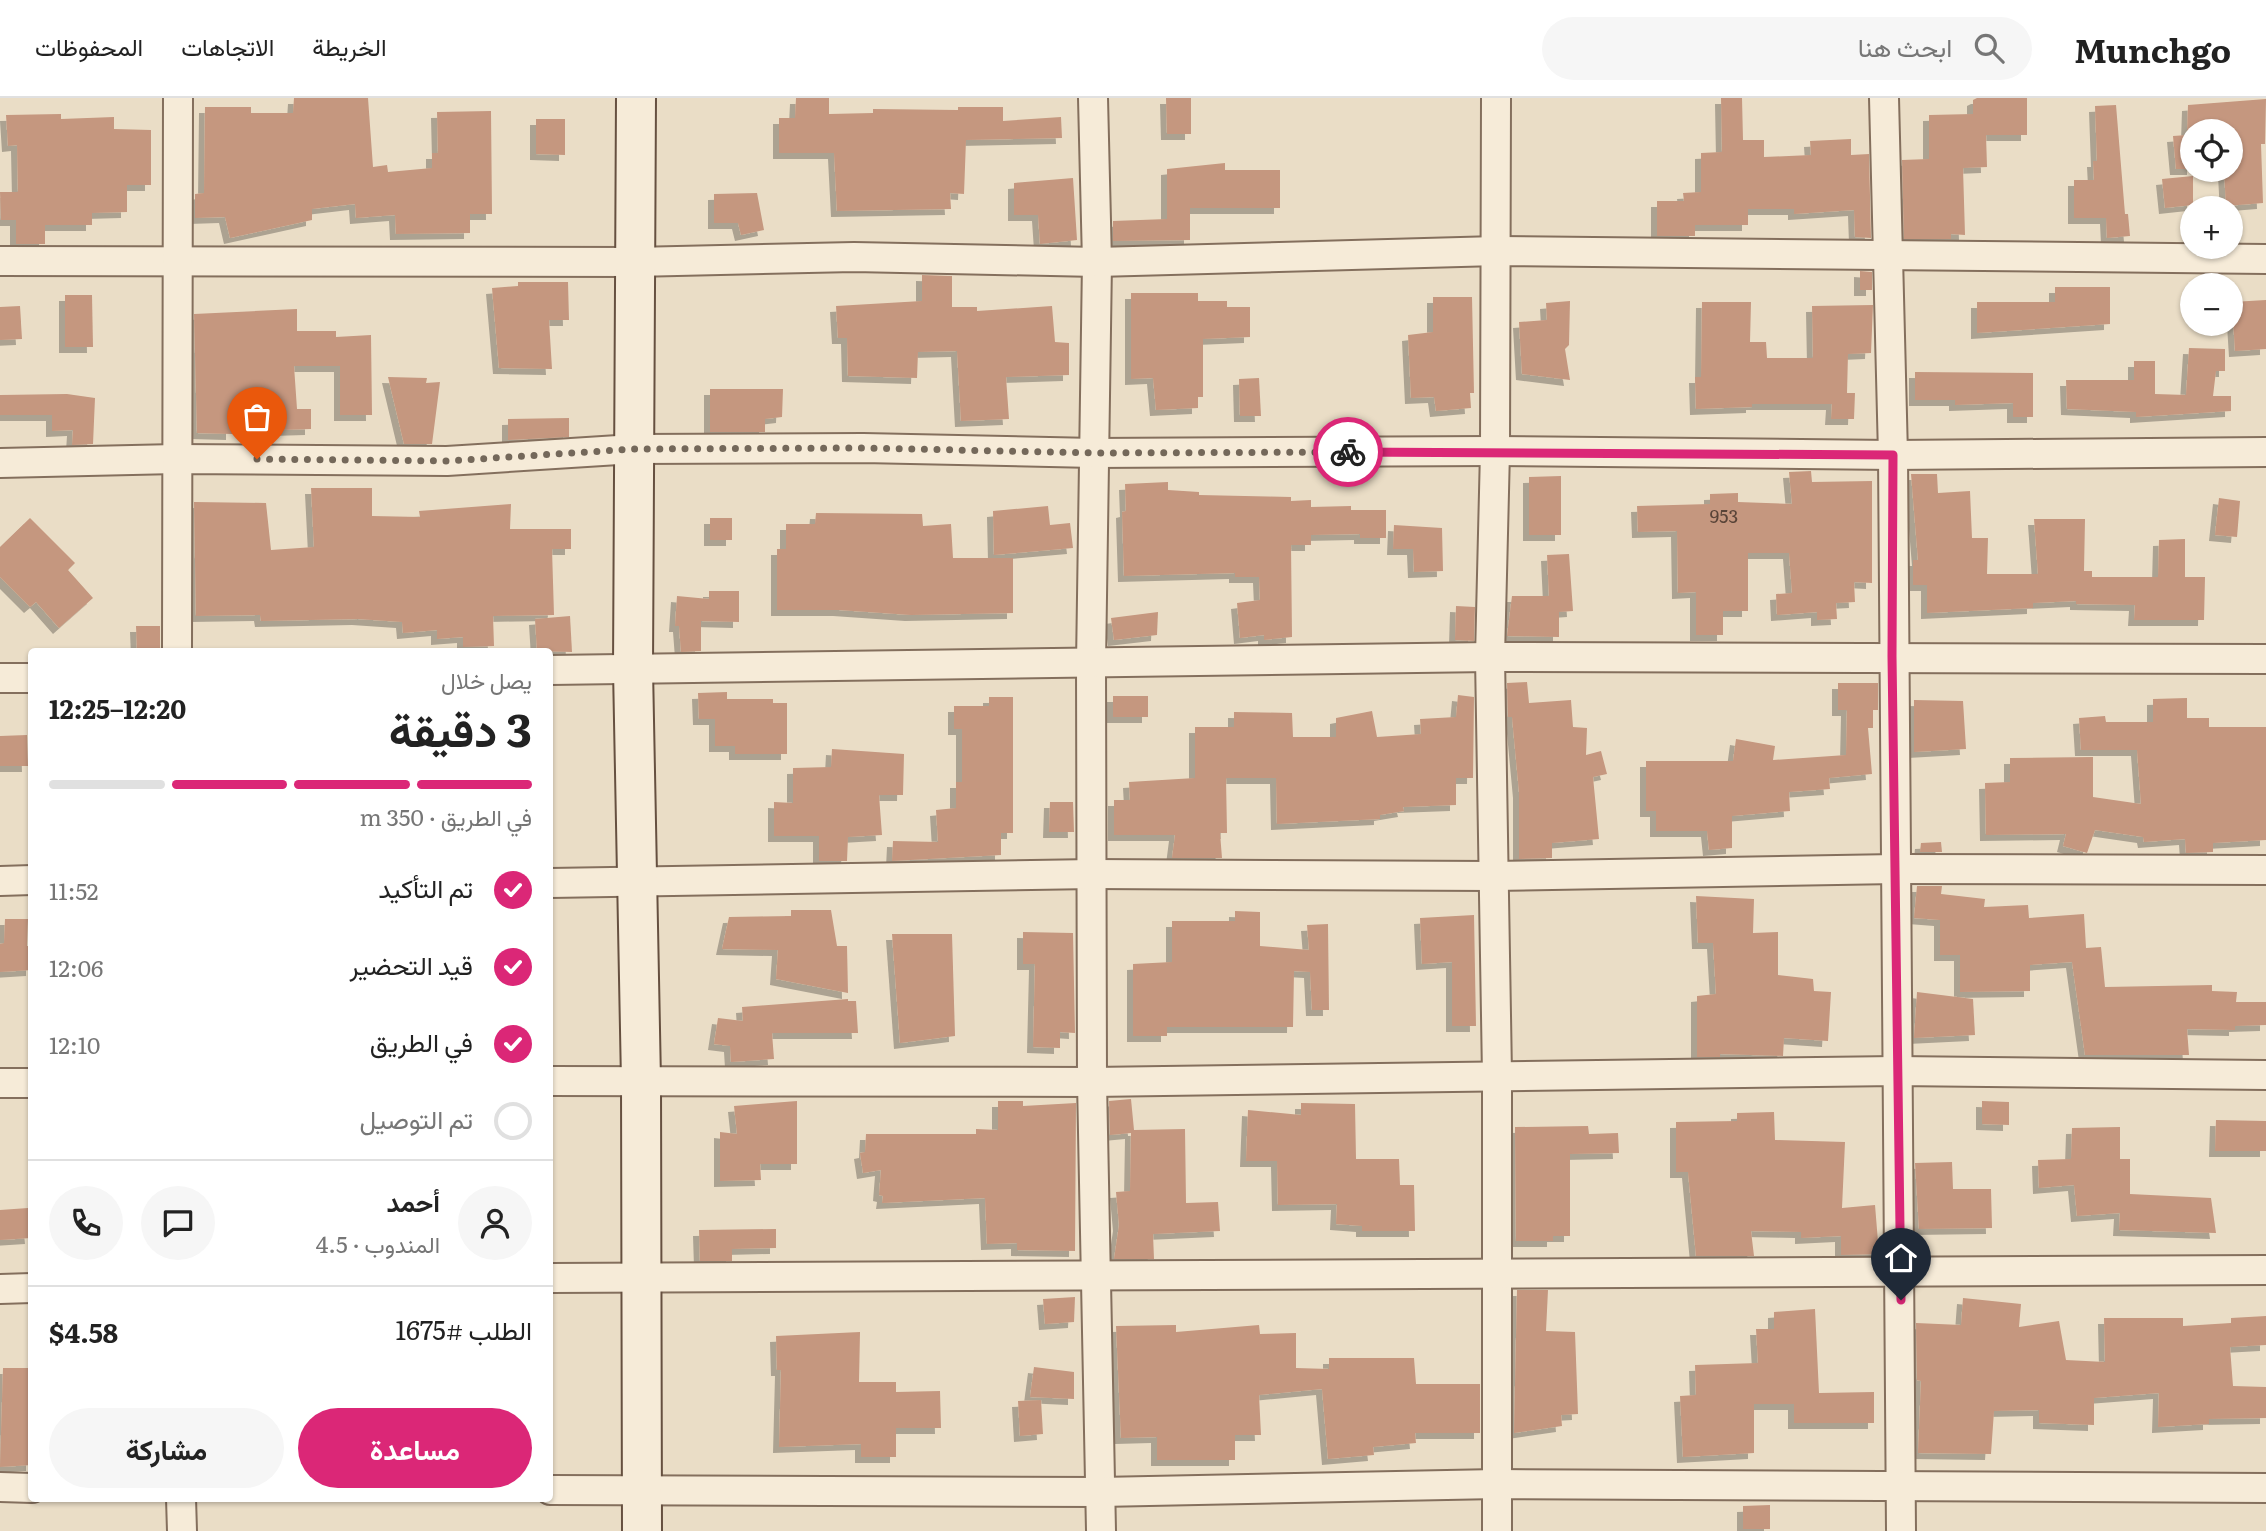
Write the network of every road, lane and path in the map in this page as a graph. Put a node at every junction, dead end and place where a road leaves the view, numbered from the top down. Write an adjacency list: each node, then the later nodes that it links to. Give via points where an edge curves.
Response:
1 (178, 98): 10 (street)
2 (636, 98): 11 (street)
3 (1093, 98): 12 (street)
4 (1496, 98): 6 (street)
5 (1884, 98): 7 (street)
6 (1497, 251): 7 (street); 12 (street); 14 (street)
7 (1887, 254): 8 (street); 17 (street)
8 (2266, 259)
9 (0, 261): 10 (street)
10 (179, 261): 11 (street); 18 (street)
11 (634, 262): 12 (street, via 854,257); 13 (street)
12 (1097, 262): 16 (street)
13 (634, 449): 16 (street); 18 (street, via 447,461); 25 (street)
14 (1495, 450): 16 (street); 17 (street); 22 (street)
15 (2266, 452): 17 (street)
16 (1094, 453): 24 (street)
17 (1893, 455): 21 (street)
18 (176, 458): 19 (street); 20 (street)
19 (0, 463)
20 (177, 648)
21 (1892, 656): 22 (street); 23 (street); 29 (street)
22 (1490, 657): 24 (street); 32 (street)
23 (2266, 659)
24 (1091, 664): 25 (street); 31 (street)
25 (633, 669): 26 (street); 36 (street)
26 (553, 670)
27 (28, 677): 28 (street)
28 (0, 678)
29 (1896, 869): 30 (street); 32 (street); 37 (street)
30 (2266, 870)
31 (1093, 874): 32 (street); 36 (street); 42 (street)
32 (1493, 876): 38 (street)
33 (28, 880): 34 (street)
34 (0, 881)
35 (553, 883): 36 (street)
36 (637, 884): 40 (street)
37 (1896, 1071): 38 (street); 39 (street); 46 (street)
38 (1497, 1075): 42 (street); 47 (street)
39 (2266, 1075)
40 (640, 1080): 41 (street); 42 (street); 48 (street)
41 (553, 1081)
42 (1092, 1082): 49 (street)
43 (0, 1083): 44 (street)
44 (28, 1083)
45 (2266, 1270): 46 (street)
46 (1901, 1273): 47 (street); 54 (street)
47 (1497, 1275): 49 (street); 53 (street)
48 (640, 1277): 49 (street); 50 (street); 59 (street)
49 (1096, 1277): 60 (street)
50 (553, 1278)
51 (28, 1288): 52 (street)
52 (0, 1289)
53 (1497, 1484): 54 (street); 60 (street); 65 (street)
54 (1900, 1486): 57 (street); 66 (street)
55 (0, 1487): 56 (street)
56 (28, 1488)
57 (2266, 1488)
58 (553, 1490): 59 (street)
59 (642, 1490): 60 (street); 63 (street)
60 (1100, 1492): 64 (street)
61 (181, 1502): 62 (street)
62 (182, 1531)
63 (642, 1531)
64 (1101, 1531)
65 (1497, 1531)
66 (1901, 1531)

